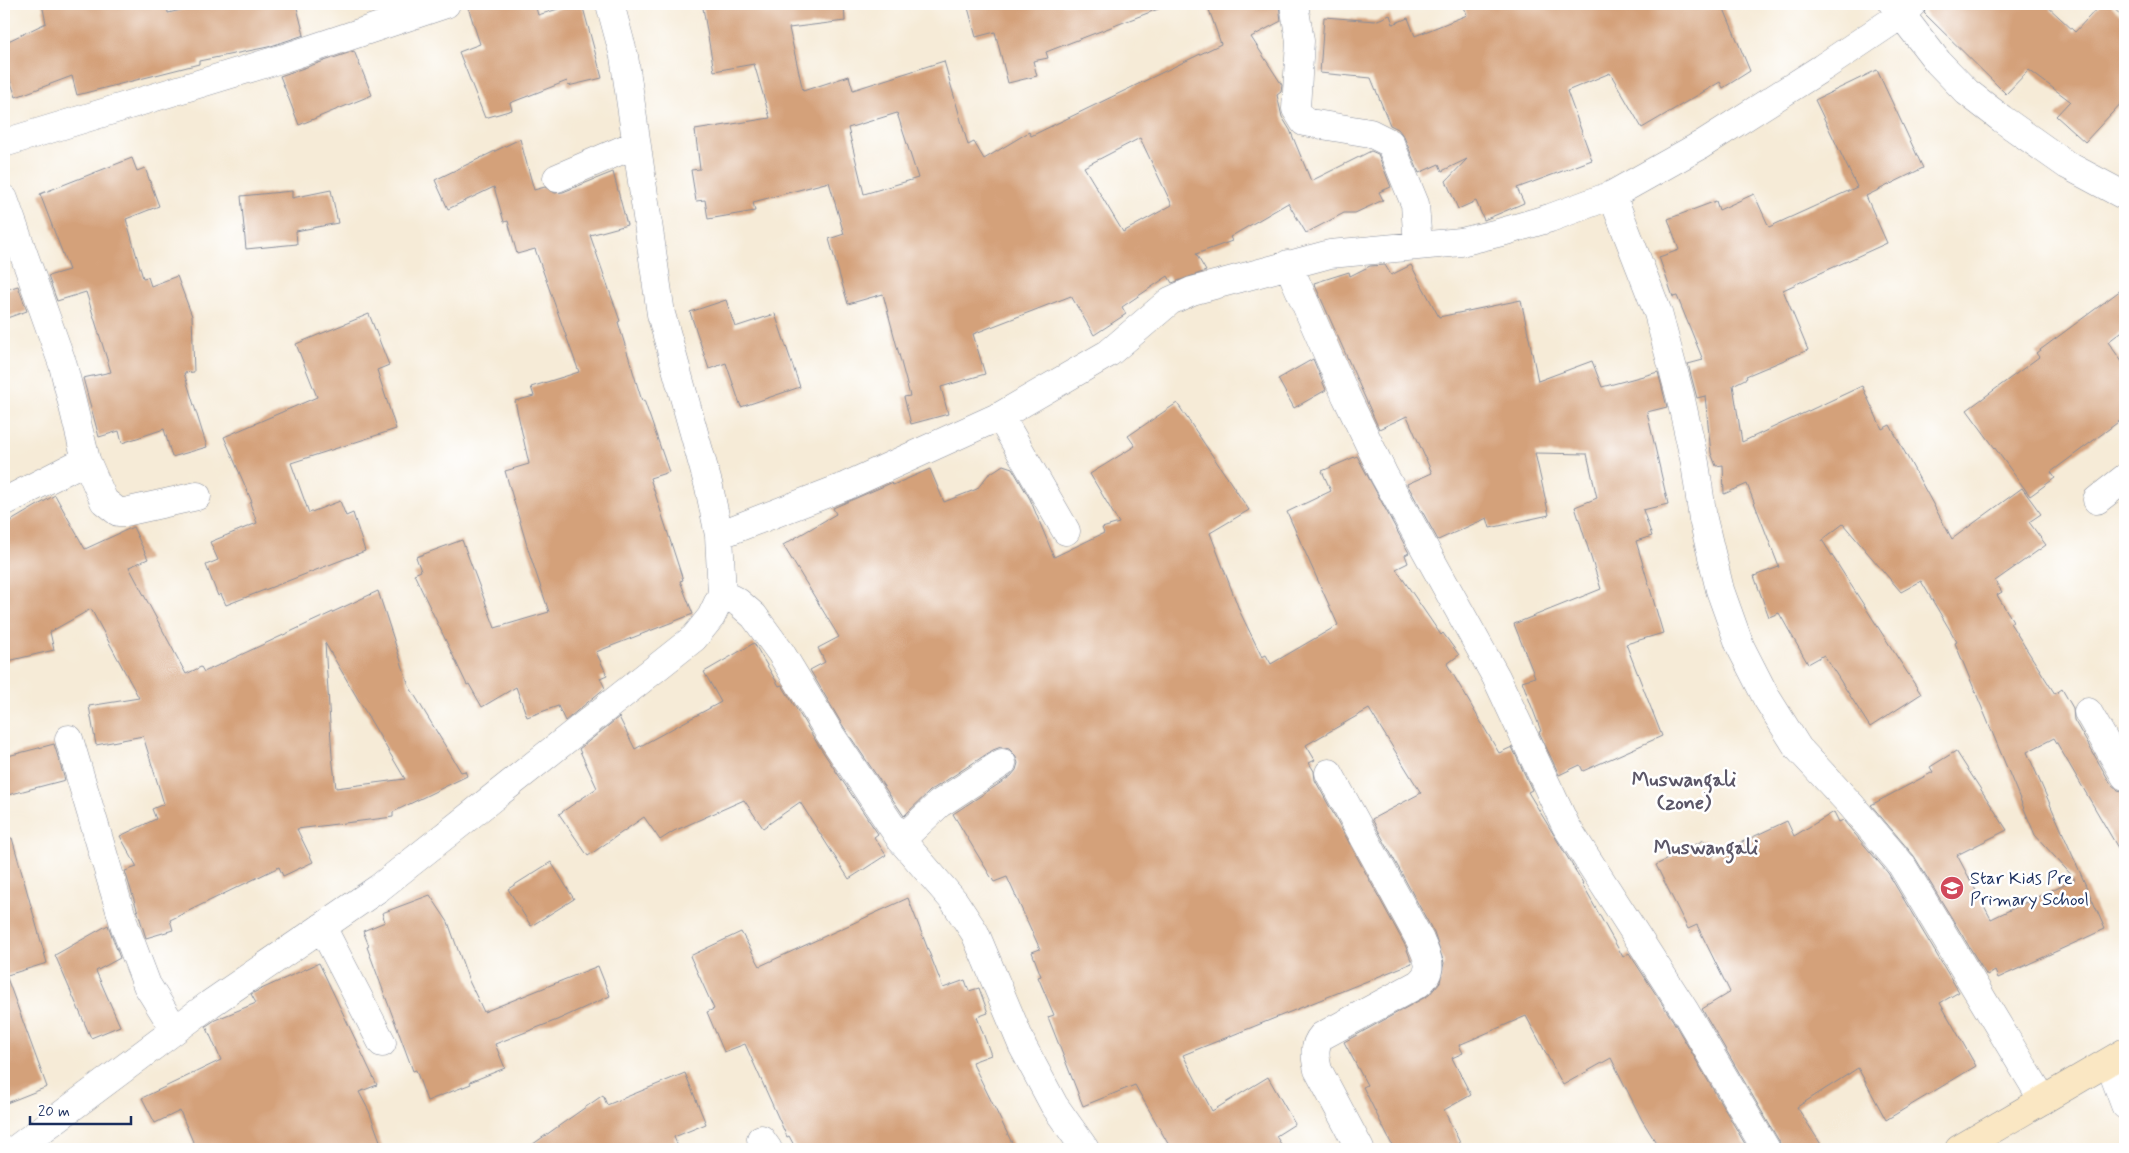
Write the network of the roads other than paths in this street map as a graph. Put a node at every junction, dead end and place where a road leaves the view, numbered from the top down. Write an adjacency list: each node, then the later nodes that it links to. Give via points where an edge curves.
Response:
1 (446, 4): 5 (street, via 284,58)
2 (610, 4): 6 (street, via 624,56)
3 (1294, 4): 11 (street, via 1300,41 1296,108 1304,122 1370,133 1390,143 1415,204)
4 (1902, 8): 8 (street, via 1701,145); 9 (street, via 1938,62 1967,92 2067,165)
5 (4, 143)
6 (636, 144): 7 (street); 20 (street, via 660,314 710,487)
7 (557, 178)
8 (1612, 195): 11 (street, via 1502,232 1461,242); 32 (street, via 1658,313 1695,463 1702,519 1740,646 1766,697 1798,748 1852,805 1901,864)
9 (2125, 196)
10 (4, 199): 14 (street, via 63,365)
11 (1418, 246): 12 (street, via 1330,254)
12 (1288, 264): 13 (street, via 1192,291 1170,301 1109,353); 37 (street, via 1384,475 1496,677 1566,826 1685,1011)
13 (1000, 416): 19 (street); 20 (street, via 846,486)
14 (86, 460): 16 (street, via 104,501 118,512); 18 (street)
15 (2125, 478): 17 (street)
16 (197, 496)
17 (2097, 500)
18 (4, 502)
19 (1066, 531)
20 (719, 535): 21 (street)
21 (722, 594): 27 (street, via 754,616 781,653 830,734); 28 (street, via 711,618 694,638 380,888)
22 (2088, 712): 26 (street)
23 (69, 739): 29 (street, via 125,927 147,985)
24 (1002, 763): 27 (street, via 939,804)
25 (1330, 773): 36 (street, via 1420,940 1429,964 1426,978 1418,984 1317,1041 1318,1070)
26 (2125, 776)
27 (901, 840): 35 (street, via 954,901 975,932 1023,1047 1054,1105)
28 (322, 926): 29 (street); 30 (street)
29 (175, 1030): 34 (street)
30 (382, 1043)
31 (2117, 1057): 32 (main road); 33 (street)
32 (2043, 1100): 38 (main road)
33 (2125, 1104)
34 (16, 1149)
35 (1085, 1149)
36 (1360, 1149)
37 (1766, 1149)
38 (1959, 1149)

